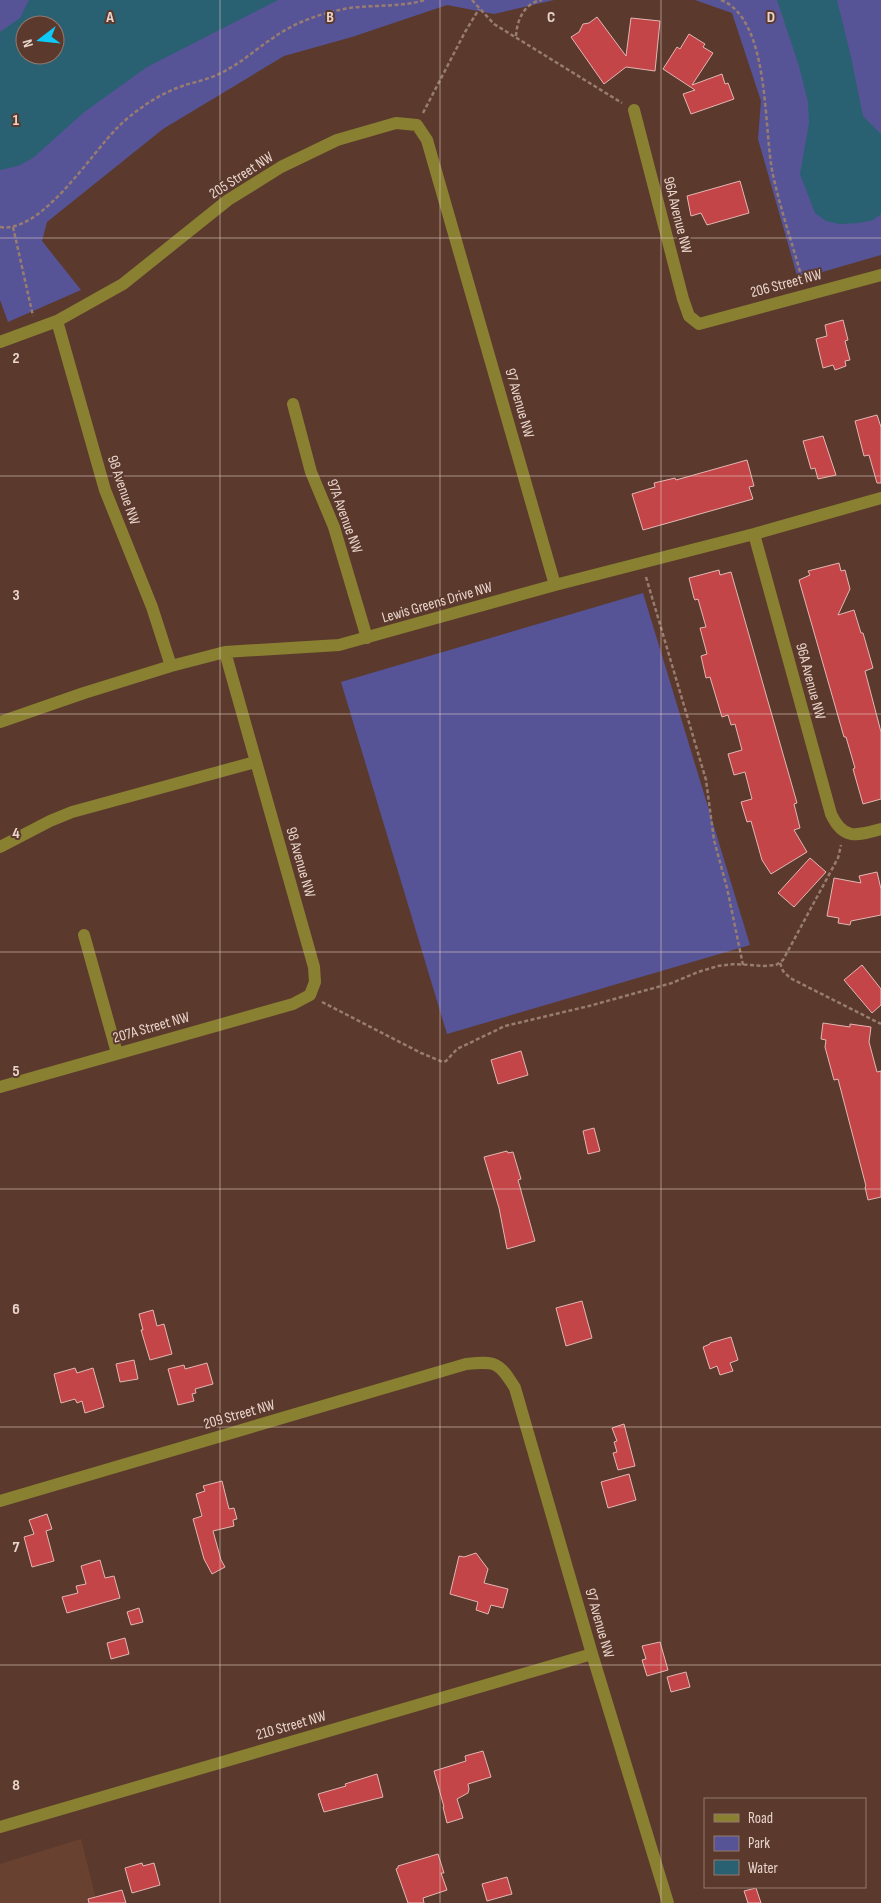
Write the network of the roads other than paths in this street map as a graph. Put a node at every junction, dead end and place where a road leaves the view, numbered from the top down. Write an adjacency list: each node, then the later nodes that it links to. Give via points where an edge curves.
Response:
1 (634, 110): 5 (street, 96A Avenue NW, via 683,299 689,316)
2 (454, 231): 4 (street, 205 Street NW, via 427,140 417,125 396,123 337,140 281,167 228,200 123,284); 10 (street, 97 Avenue NW)
3 (881, 275): 5 (street, 206 Street NW)
4 (57, 321): 6 (street, 205 Street NW); 13 (street, 98 Avenue NW, via 108,499 150,601)
5 (699, 324)
6 (0, 342)
7 (293, 404): 11 (street, 97A Avenue NW)
8 (881, 498): 9 (street, Lewis Greens Drive NW)
9 (754, 534): 10 (street, Lewis Greens Drive NW); 16 (street, 96A Avenue NW, via 831,814 844,832 858,835)
10 (556, 585): 11 (street, Lewis Greens Drive NW)
11 (367, 638): 12 (street, Lewis Greens Drive NW, via 339,645)
12 (225, 652): 13 (street, Lewis Greens Drive NW); 15 (street, 98 Avenue NW)
13 (171, 666): 14 (street, Lewis Greens Drive NW)
14 (0, 722)
15 (255, 762): 17 (street, via 72,812); 19 (street, 98 Avenue NW, via 314,967 315,982)
16 (881, 829)
17 (0, 848)
18 (84, 935): 20 (street)
19 (310, 995): 20 (street, 207A Street NW, via 293,1004)
20 (117, 1054): 21 (street, 207A Street NW)
21 (0, 1087)
22 (488, 1362): 23 (street, 209 Street NW, via 466,1364); 24 (street, 97 Avenue NW, via 498,1365 515,1388)
23 (0, 1502)
24 (592, 1654): 25 (street, 210 Street NW); 26 (street, 97 Avenue NW)
25 (0, 1827)
26 (668, 1903)

